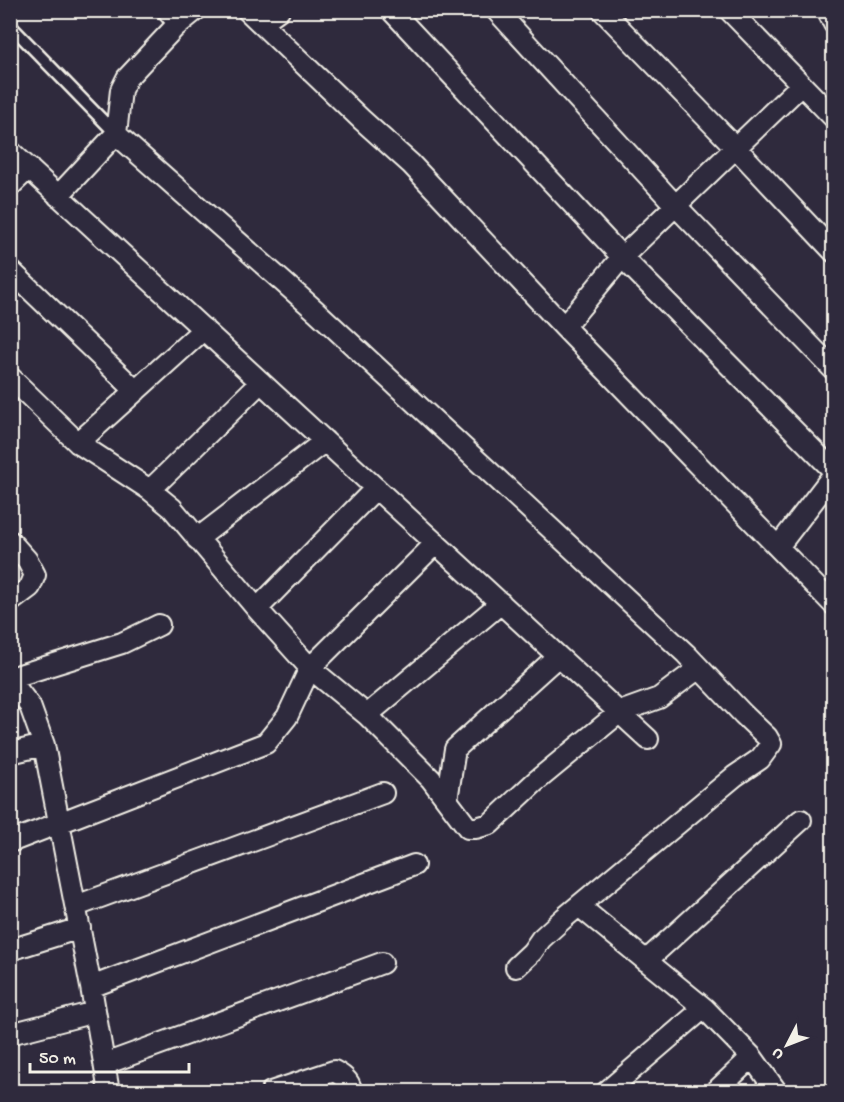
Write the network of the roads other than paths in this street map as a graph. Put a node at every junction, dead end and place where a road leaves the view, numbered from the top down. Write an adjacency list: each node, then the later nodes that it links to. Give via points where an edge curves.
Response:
1 (161, 10): 12 (lane)
2 (196, 10): 12 (street)
3 (279, 10): 9 (street)
4 (391, 10): 23 (street)
5 (496, 10): 21 (street)
6 (602, 10): 16 (street)
7 (729, 10): 13 (street)
8 (827, 10): 10 (street)
9 (254, 17): 25 (street, via 411,164)
10 (834, 24)
11 (10, 25): 15 (lane)
12 (175, 27): 15 (street, via 127,78)
13 (801, 85): 14 (street); 16 (street)
14 (834, 117)
15 (116, 134): 20 (street); 47 (street, via 316,310)
16 (736, 148): 21 (street); 22 (street)
17 (10, 151): 18 (street)
18 (29, 168): 19 (street); 20 (street)
19 (10, 186)
20 (58, 196): 26 (street)
21 (675, 205): 23 (street); 27 (street)
22 (834, 252)
23 (622, 256): 25 (street); 33 (street)
24 (10, 270): 30 (street)
25 (564, 327): 39 (street)
26 (204, 330): 29 (street); 30 (street)
27 (834, 370)
28 (10, 377): 32 (street)
29 (261, 382): 31 (street); 35 (street)
30 (136, 391): 32 (street)
31 (325, 441): 34 (street); 36 (street)
32 (78, 443): 35 (street)
33 (834, 472): 39 (street)
34 (376, 488): 38 (street); 43 (street)
35 (150, 490): 36 (street, via 172,508)
36 (197, 539): 43 (street)
37 (10, 541): 40 (street, via 35,575 30,587)
38 (436, 543): 41 (street); 46 (street)
39 (778, 547): 42 (street)
40 (10, 602)
41 (501, 603): 45 (street); 50 (street)
42 (834, 605)
43 (257, 609): 46 (street)
44 (159, 625): 48 (street, via 122,643)
45 (558, 656): 49 (street); 55 (street, via 455,749)
46 (310, 668): 50 (street); 57 (street, via 287,717 266,743)
47 (699, 668): 49 (street, via 659,698); 61 (street, via 771,744 760,759)
48 (10, 679): 52 (street, via 30,706)
49 (620, 712): 51 (street); 55 (street, via 490,824 468,828)
50 (367, 715): 55 (street)
51 (648, 739)
52 (44, 745): 53 (street); 57 (street)
53 (10, 753)
54 (383, 793): 60 (street)
55 (447, 800)
56 (801, 820): 64 (street)
57 (59, 822): 58 (street); 60 (street)
58 (10, 842)
59 (414, 865): 67 (street)
60 (76, 906): 62 (street)
61 (579, 906): 64 (street); 66 (street)
62 (80, 928): 63 (street); 67 (street)
63 (10, 950)
64 (646, 961): 68 (street)
65 (382, 963): 72 (street)
66 (516, 967)
67 (91, 987): 69 (street)
68 (704, 1008): 71 (street); 76 (street)
69 (95, 1012): 70 (street); 72 (street)
70 (10, 1034)
71 (752, 1057): 77 (street); 78 (street)
72 (105, 1064): 73 (street)
73 (109, 1092)
74 (271, 1092): 75 (street, via 334,1071 343,1075)
75 (351, 1092)
76 (606, 1092)
77 (715, 1092)
78 (777, 1092)

